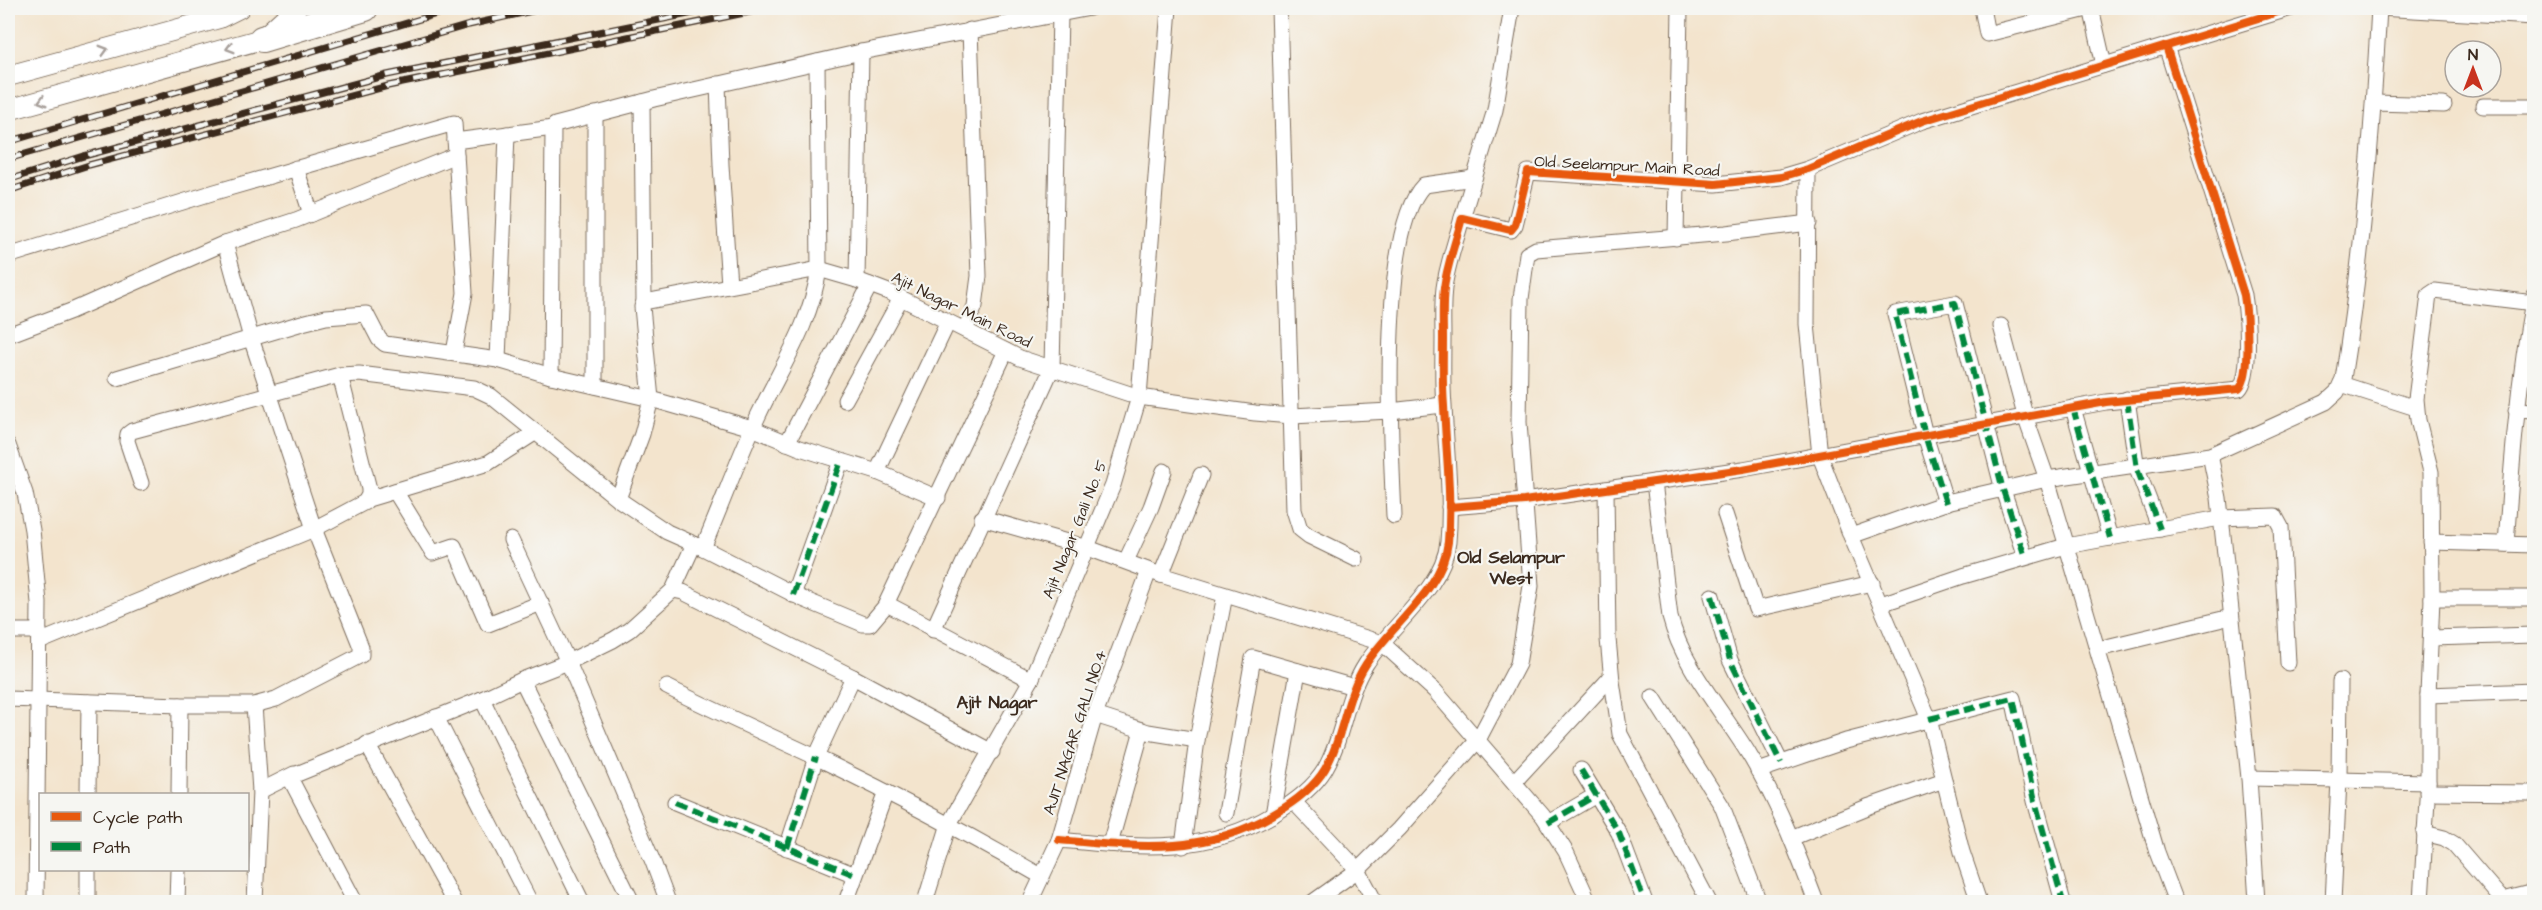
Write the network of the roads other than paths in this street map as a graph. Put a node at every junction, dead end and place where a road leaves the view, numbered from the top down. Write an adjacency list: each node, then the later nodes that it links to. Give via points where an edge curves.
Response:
1 (238, 8): 21 (street, one-way to 1, via 219,18)
2 (296, 8): 16 (street)
3 (365, 8): 16 (highway)
4 (1090, 8): 13 (street)
5 (1169, 8): 64 (street, Ajit Nagar Gali No. 5)
6 (1280, 8): 74 (street)
7 (1512, 8): 35 (street, via 1495,110)
8 (1680, 8): 36 (street)
9 (1982, 8): 10 (street, via 1987,34)
10 (2091, 8): 20 (street)
11 (2291, 8): 17 (street, Old Seelampur Main Road)
12 (2379, 11): 14 (street); 24 (street)
13 (1060, 15): 15 (street); 57 (street)
14 (2535, 17)
15 (970, 30): 18 (street); 51 (street, via 979,276 975,306)
16 (262, 39): 28 (street, one-way to 28)
17 (2166, 46): 20 (street, Old Seelampur Main Road); 66 (street, via 2244,295 2248,328 2244,380 2240,389 2233,392)
18 (861, 52): 19 (street); 44 (street)
19 (817, 62): 22 (street); 43 (street)
20 (2104, 65): 34 (street, Old Seelampur Main Road, via 1922,121)
21 (8, 76)
22 (718, 84): 23 (street); 45 (street)
23 (642, 102): 29 (street); 48 (street)
24 (2374, 102): 25 (street); 61 (street, via 2358,283)
25 (2444, 105)
26 (2482, 106): 27 (street)
27 (2535, 106)
28 (8, 110)
29 (595, 114): 30 (street); 62 (street)
30 (553, 128): 31 (street); 59 (street)
31 (507, 134): 32 (street); 56 (street)
32 (456, 148): 33 (street, via 454,123); 37 (street); 55 (street, via 465,293)
33 (296, 168): 37 (street); 42 (street)
34 (1808, 169): 36 (street, Old Seelampur Main Road, via 1768,180); 39 (street)
35 (1474, 178): 38 (street); 72 (street, via 1424,185 1411,203 1394,301)
36 (1676, 182): 38 (street, Old Seelampur Main Road, via 1528,172 1511,230); 40 (street)
37 (310, 214): 41 (street)
38 (1462, 218): 68 (street, via 1444,290)
39 (1809, 223): 40 (street); 83 (street, via 1807,324)
40 (1676, 238): 99 (street, via 1536,249 1527,254 1519,354)
41 (225, 243): 52 (street); 53 (street)
42 (8, 256)
43 (819, 269): 44 (street, Ajit Nagar Main Road); 45 (street, Ajit Nagar Main Road); 77 (street, via 803,329)
44 (863, 282): 46 (street, Ajit Nagar Main Road); 80 (street)
45 (729, 285): 48 (street, Ajit Nagar Main Road)
46 (901, 298): 49 (street, Ajit Nagar Main Road); 67 (street)
47 (2534, 301): 70 (street, via 2430,293); 71 (street)
48 (645, 302): 65 (street, via 642,307)
49 (948, 322): 51 (street, Ajit Nagar Main Road); 87 (street)
50 (2001, 326): 75 (street)
51 (965, 330): 54 (street, Ajit Nagar Main Road)
52 (8, 336)
53 (251, 338): 55 (street, via 318,319 366,314 385,344); 60 (street); 63 (street)
54 (1006, 351): 57 (street, Ajit Nagar Main Road); 96 (street)
55 (454, 352): 56 (street)
56 (498, 360): 59 (street)
57 (1052, 368): 64 (street, Ajit Nagar Main Road); 105 (street)
58 (340, 375): 63 (street); 78 (street, via 359,374 480,390); 97 (street, via 369,489)
59 (551, 376): 62 (street)
60 (117, 378)
61 (2341, 384): 70 (street); 82 (street, via 2317,408)
62 (595, 386): 65 (street)
63 (268, 392): 92 (street, via 128,434); 106 (street)
64 (1139, 397): 74 (street, Ajit Nagar Main Road); 116 (street, Ajit Nagar Gali No. 5, via 1113,485)
65 (651, 399): 77 (street); 98 (street)
66 (2127, 399): 69 (street); 85 (street)
67 (845, 400)
68 (1443, 405): 72 (street, Ajit Nagar Main Road); 101 (street)
69 (2073, 408): 75 (street); 88 (street)
70 (2416, 408): 111 (street, via 2431,472)
71 (2516, 410): 73 (street); 112 (street)
72 (1390, 411): 74 (street, Ajit Nagar Main Road); 103 (street)
73 (2535, 411)
74 (1292, 416): 118 (street, via 1296,520 1309,536)
75 (2026, 419): 76 (street); 90 (street)
76 (1986, 425): 79 (street); 79 (street, via 1955,303 1895,314); 94 (street)
77 (752, 428): 80 (street); 114 (street)
78 (536, 432): 95 (street, via 488,463); 98 (street)
79 (1925, 435): 83 (street); 100 (street)
80 (788, 443): 84 (street)
81 (8, 445): 135 (street, via 25,493 32,530)
82 (2210, 455): 85 (street); 104 (street)
83 (1820, 456): 91 (street); 108 (street)
84 (841, 461): 87 (street); 123 (street)
85 (2136, 466): 88 (street); 107 (street)
86 (1164, 471): 119 (street)
87 (877, 472): 96 (street)
88 (2090, 473): 90 (street); 109 (street)
89 (1201, 475): 120 (street, AJIT NAGAR GALI NO.4)
90 (2047, 479): 94 (street); 115 (street)
91 (1654, 482): 93 (street); 169 (street, via 1674,636)
92 (141, 483)
93 (1606, 489): 99 (street); 143 (street)
94 (2002, 490): 100 (street); 117 (street)
95 (395, 491): 97 (street); 128 (street, via 433,553 454,546 488,624)
96 (938, 498): 129 (street)
97 (368, 499): 106 (street)
98 (618, 499): 114 (street, via 667,532)
99 (1524, 501): 101 (street); 163 (street, via 1531,586 1522,645 1512,678)
100 (1946, 503): 108 (street)
101 (1449, 507): 137 (street, via 1448,542 1437,577)
102 (1725, 514): 121 (street, via 1756,609)
103 (1394, 516)
104 (2220, 518): 107 (street); 131 (street); 140 (street, via 2263,515 2279,520)
105 (982, 519): 116 (street); 132 (street)
106 (314, 529): 135 (street); 157 (street, via 361,655 276,699)
107 (2160, 529): 109 (street)
108 (1851, 536): 121 (street)
109 (2109, 538): 115 (street)
110 (512, 540): 128 (street)
111 (2431, 542): 112 (street); 126 (street)
112 (2506, 544): 113 (street)
113 (2535, 545)
114 (698, 546): 122 (street); 123 (street)
115 (2066, 546): 117 (street); 138 (street)
116 (1088, 548): 119 (street); 145 (street, Ajit Nagar Gali No. 5)
117 (2025, 556): 130 (street)
118 (1356, 559)
119 (1126, 561): 120 (street)
120 (1155, 573): 124 (street); 158 (street, AJIT NAGAR GALI NO.4)
121 (1872, 583): 130 (street)
122 (673, 590): 139 (street, via 629,630); 142 (street)
123 (794, 595): 129 (street, via 867,625)
124 (1225, 595): 137 (street); 162 (street)
125 (1712, 596): 167 (street, via 1730,660)
126 (2432, 598): 127 (street); 136 (street)
127 (2535, 598)
128 (541, 603): 139 (street)
129 (886, 604): 132 (street)
130 (1881, 604): 160 (street)
131 (2231, 617): 138 (street); 171 (street)
132 (933, 630): 145 (street)
133 (8, 631): 135 (street)
134 (2535, 635): 136 (street)
135 (39, 637): 154 (street)
136 (2431, 638): 150 (street)
137 (1382, 642): 148 (street); 163 (street, via 1435,691)
138 (2098, 649): 223 (street, via 2157,852)
139 (568, 662): 144 (street); 211 (street)
140 (2288, 663)
141 (1298, 671): 148 (street); 184 (street, via 1253,658); 185 (street)
142 (853, 677): 165 (street); 166 (street)
143 (1611, 677): 174 (street); 201 (street, via 1626,750)
144 (522, 680): 153 (street); 210 (street)
145 (1031, 680): 165 (street, Ajit Nagar Gali No. 5)
146 (2340, 681): 173 (street)
147 (667, 687): 166 (street)
148 (1354, 687): 183 (street, via 1324,769)
149 (2535, 692): 150 (street)
150 (2428, 695): 175 (street)
151 (1653, 697): 219 (street, via 1722,806)
152 (8, 699): 154 (street)
153 (482, 699): 159 (street); 209 (street)
154 (37, 700): 155 (street); 202 (street)
155 (89, 702): 156 (street); 179 (street)
156 (180, 705): 157 (street); 180 (street)
157 (254, 705): 176 (street)
158 (1095, 715): 161 (street); 190 (street, AJIT NAGAR GALI NO.4)
159 (436, 717): 164 (street); 208 (street)
160 (1929, 719): 167 (street); 172 (street); 222 (street, via 2013,698)
161 (1142, 730): 162 (street); 191 (street)
162 (1197, 740): 192 (street)
163 (1478, 740): 174 (street); 194 (street)
164 (367, 744): 170 (street); 207 (street)
165 (992, 752): 187 (street, Ajit Nagar Gali No. 5)
166 (816, 757): 177 (street); 193 (street)
167 (1781, 763): 169 (street)
168 (1581, 770): 181 (street)
169 (1758, 771): 189 (street)
170 (294, 774): 176 (street); 206 (street, via 291,780)
171 (2249, 778): 173 (street); 224 (street)
172 (1944, 780): 189 (street); 221 (street)
173 (2339, 780): 175 (street); 225 (street)
174 (1514, 782): 186 (street)
175 (2427, 787): 178 (street); 188 (street)
176 (260, 791): 205 (street)
177 (886, 792): 187 (street); 197 (street)
178 (2535, 792)
179 (88, 793)
180 (179, 793)
181 (1596, 795): 186 (street); 218 (street, via 1619,833)
182 (675, 802): 193 (street)
183 (1294, 802): 185 (street); 194 (street)
184 (1226, 813)
185 (1273, 815): 192 (street, via 1227,836)
186 (1548, 823): 217 (street)
187 (949, 824): 198 (street); 213 (street, Ajit Nagar Gali No. 5)
188 (2424, 833): 200 (street, via 2454,844); 226 (street)
189 (1791, 838): 220 (street)
190 (1059, 840): 191 (street); 198 (street, AJIT NAGAR GALI NO.4)
191 (1110, 844): 192 (street)
192 (1183, 846)
193 (787, 848): 197 (street)
194 (1358, 870): 215 (street); 216 (street)
195 (88, 871): 203 (street)
196 (178, 871): 204 (street)
197 (855, 875): 212 (street)
198 (1041, 876): 214 (street, AJIT NAGAR GALI NO.4)
199 (2535, 892): 200 (street)
200 (2503, 901)
201 (1709, 902)
202 (36, 903)
203 (88, 903)
204 (177, 903)
205 (255, 903)
206 (355, 903)
207 (454, 903)
208 (530, 903)
209 (582, 903)
210 (632, 903)
211 (668, 903)
212 (846, 903)
213 (925, 903)
214 (1030, 903)
215 (1313, 903)
216 (1375, 903)
217 (1589, 903)
218 (1645, 903)
219 (1759, 903)
220 (1816, 903)
221 (1979, 903)
222 (2063, 903)
223 (2176, 903)
224 (2257, 903)
225 (2333, 903)
226 (2421, 903)

